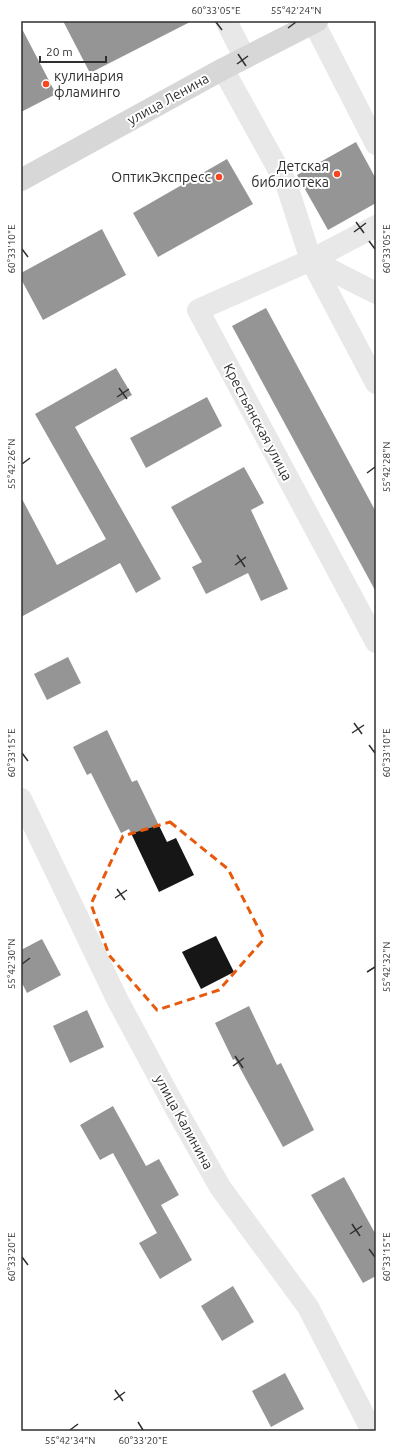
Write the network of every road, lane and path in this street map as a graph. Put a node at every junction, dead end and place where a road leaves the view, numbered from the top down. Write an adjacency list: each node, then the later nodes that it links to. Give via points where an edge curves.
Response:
1 (226, 21): 3 (street)
2 (315, 22): 3 (main road, улица Ленина); 5 (street)
3 (245, 58): 4 (main road, улица Ленина)
4 (224, 69): 6 (main road, улица Ленина); 8 (street, via 286,183)
5 (376, 144)
6 (21, 180)
7 (376, 226): 8 (street, Крестьянская улица)
8 (311, 260): 9 (street); 10 (street); 11 (street, Крестьянская улица, via 198,310)
9 (376, 293)
10 (376, 383)
11 (376, 642)
12 (21, 799): 13 (street, улица Калинина, via 117,999 176,1109 220,1187 308,1307)
13 (372, 1431)

